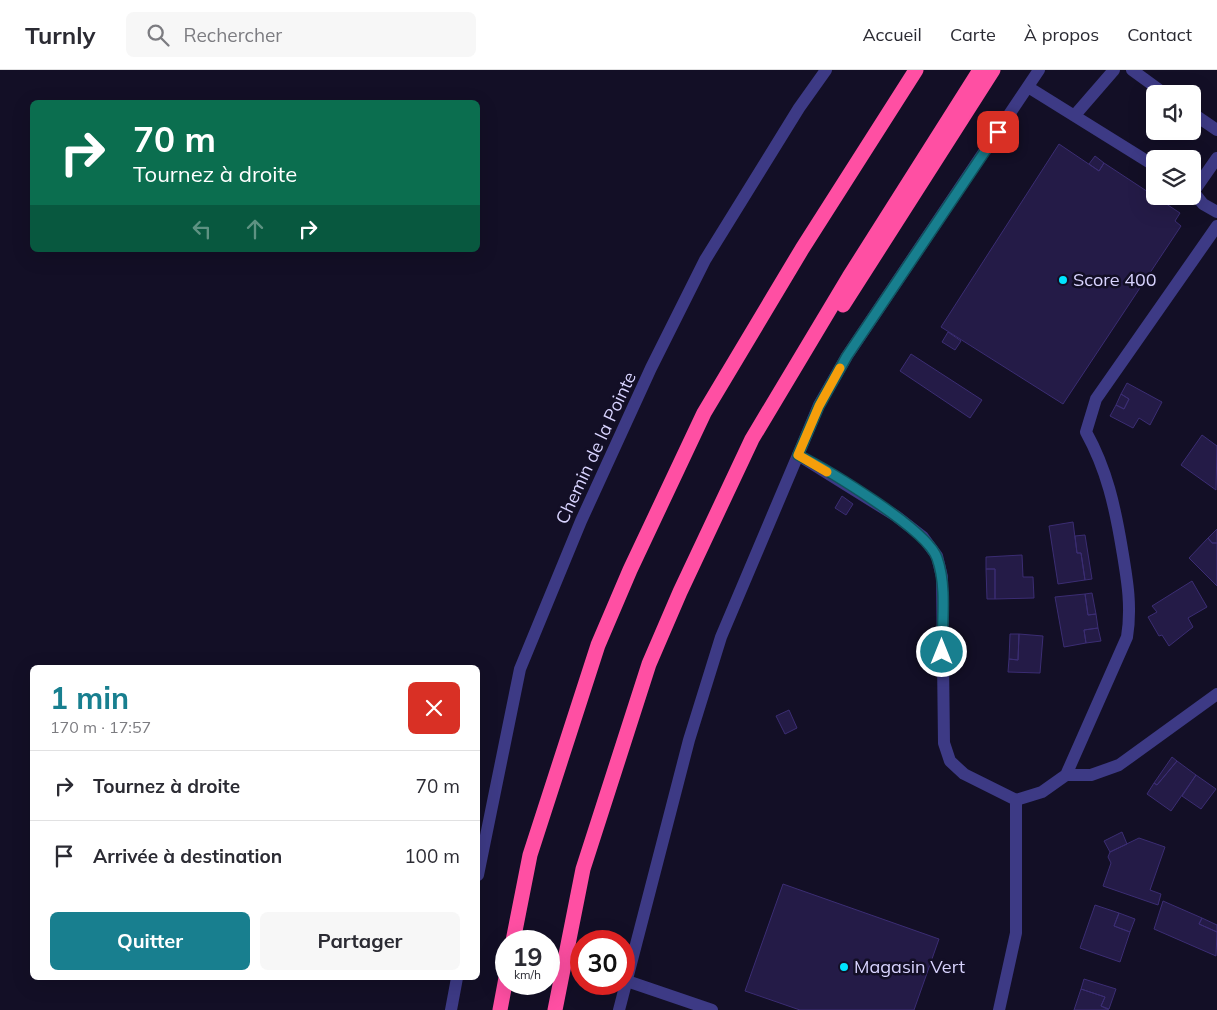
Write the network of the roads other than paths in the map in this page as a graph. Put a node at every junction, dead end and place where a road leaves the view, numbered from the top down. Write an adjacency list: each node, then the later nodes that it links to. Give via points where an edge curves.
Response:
1 (826, 70): 24 (street, Chemin de la Pointe, via 705,260 581,521 520,669)
2 (916, 70): 25 (highway, via 802,249 704,413 630,570 598,645 536,837)
3 (980, 70): 19 (highway)
4 (993, 70): 19 (highway, via 831,323)
5 (1038, 70): 9 (street)
6 (1114, 70): 10 (street)
7 (1132, 70): 8 (street)
8 (1153, 85)
9 (1028, 87): 10 (street); 20 (street, via 847,356 819,406)
10 (1076, 115): 14 (street)
11 (1201, 119): 12 (street)
12 (1217, 130)
13 (1217, 158): 15 (street)
14 (1146, 160)
15 (1201, 180)
16 (1201, 201): 17 (street)
17 (1217, 212)
18 (1217, 226): 22 (street, via 1096,399 1086,432 1107,474 1114,503 1130,595 1130,616 1127,637)
19 (792, 371): 33 (highway, via 752,439 649,664 583,869)
20 (798, 455): 23 (street, via 896,516 923,537 936,556 942,577 944,743 950,762 964,774); 26 (street, via 721,637 689,740)
21 (1217, 694): 22 (street, via 1119,765 1091,775)
22 (1066, 774): 23 (street, via 1042,792)
23 (1016, 800): 36 (street, via 1016,933)
24 (480, 865)
25 (516, 930)
26 (635, 950)
27 (457, 980): 31 (street)
28 (635, 984): 35 (street)
29 (503, 995): 32 (highway)
30 (623, 995): 34 (street)
31 (451, 1010)
32 (500, 1010)
33 (555, 1010)
34 (619, 1010)
35 (712, 1010)
36 (999, 1010)

